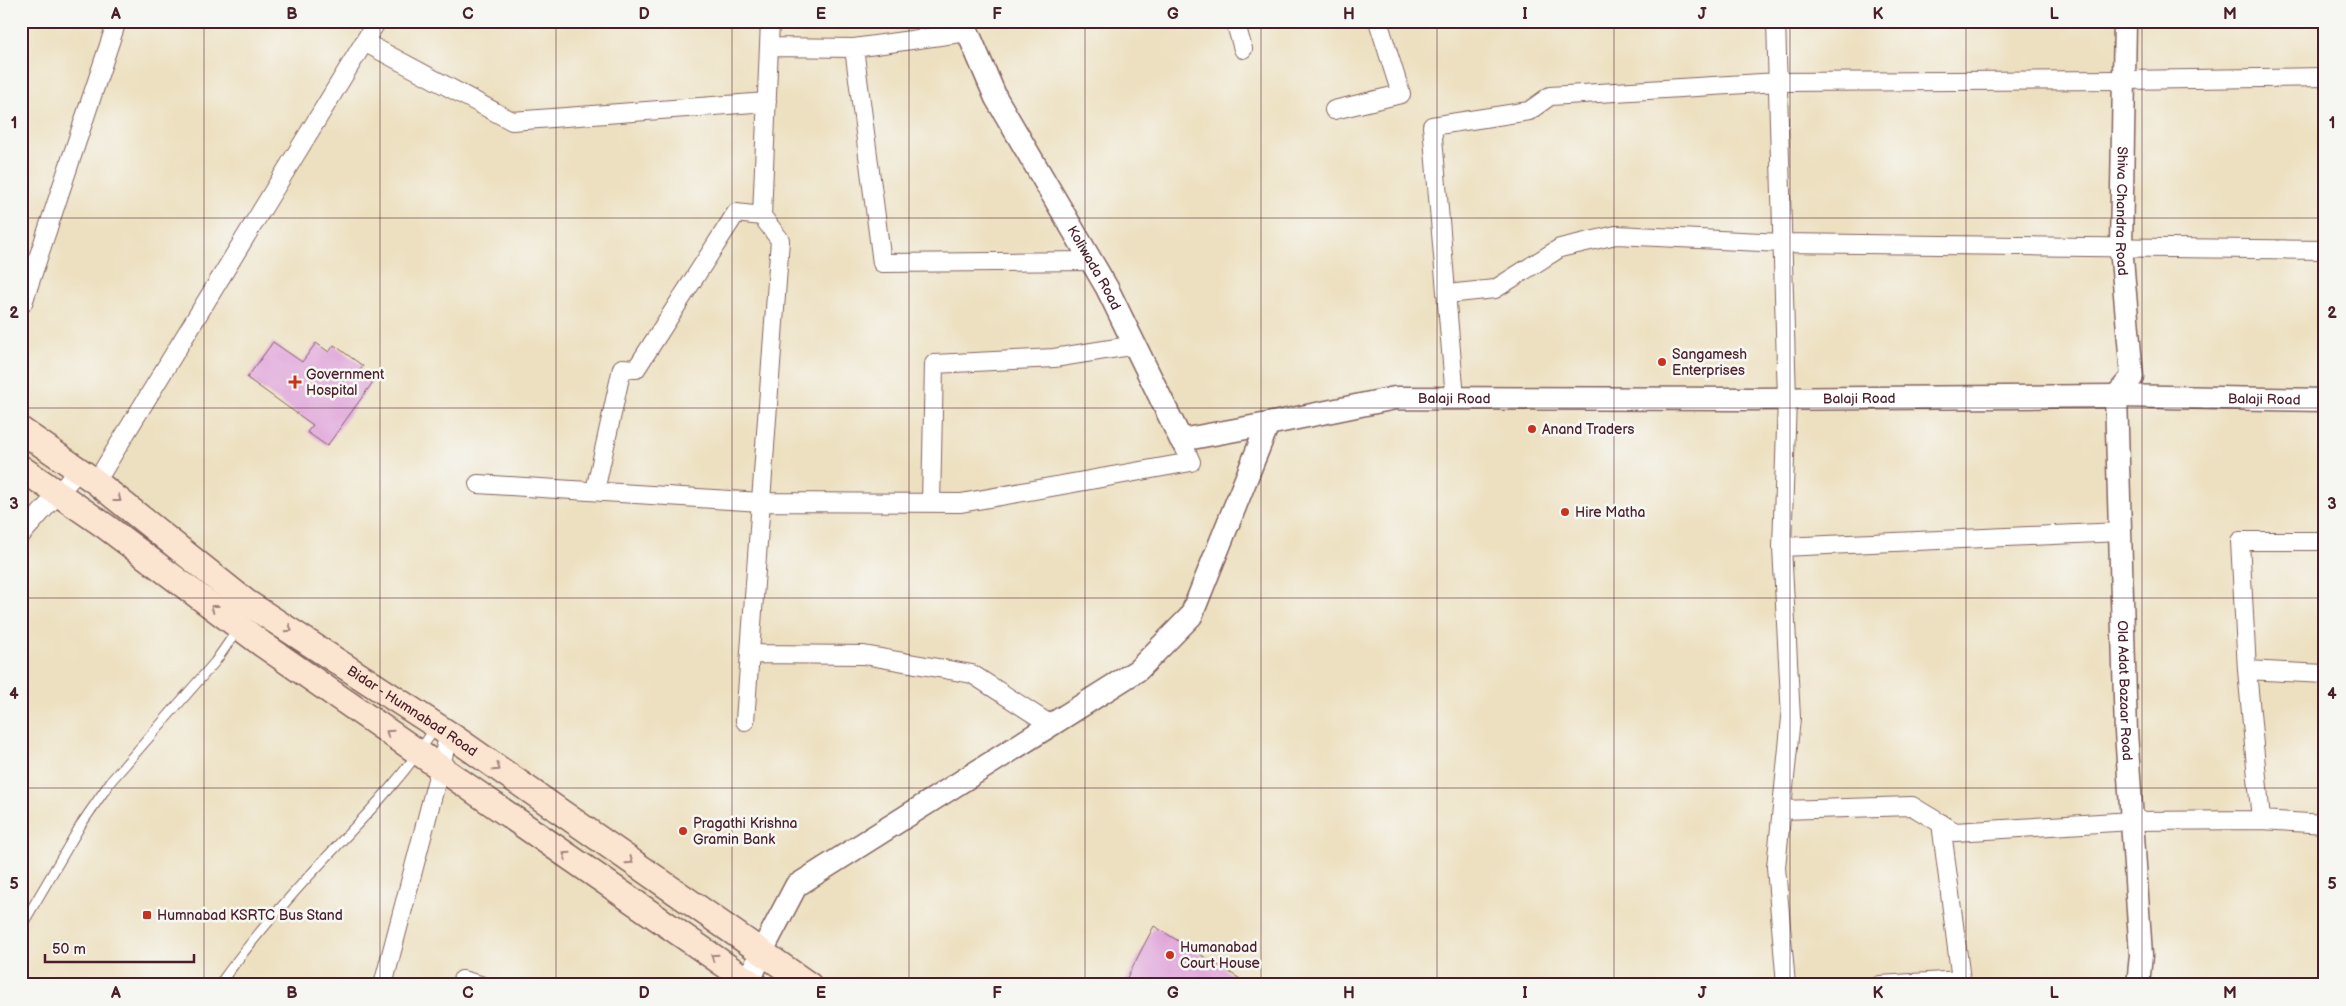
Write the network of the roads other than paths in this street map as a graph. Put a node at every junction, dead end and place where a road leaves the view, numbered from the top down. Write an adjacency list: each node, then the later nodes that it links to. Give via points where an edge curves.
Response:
1 (117, 21): 24 (street)
2 (377, 21): 9 (street)
3 (770, 21): 10 (street)
4 (1235, 21): 12 (street)
5 (1378, 21): 17 (street, via 1400,94)
6 (1776, 21): 15 (street)
7 (2125, 21): 14 (street, Shiva Chandra Road)
8 (966, 27): 11 (street); 22 (street, Koliwada Road, via 996,98)
9 (364, 42): 16 (street, via 512,121); 34 (street)
10 (769, 47): 11 (street); 16 (street)
11 (854, 48): 22 (street, via 882,263)
12 (1243, 49)
13 (2325, 77): 14 (street)
14 (2124, 80): 15 (street); 20 (street, Shiva Chandra Road)
15 (1778, 82): 19 (street); 23 (street, via 1550,96 1529,111 1432,126)
16 (767, 102): 18 (street)
17 (1334, 110)
18 (762, 216): 36 (street, via 736,213 636,369 622,368); 38 (street, via 780,240)
19 (1782, 243): 20 (street); 23 (street, via 1616,235 1560,248 1495,289); 28 (street)
20 (2122, 247): 21 (street); 26 (street, Shiva Chandra Road, via 2132,377)
21 (2325, 250)
22 (1091, 261): 25 (street, Koliwada Road)
23 (1447, 294): 27 (street)
24 (21, 302)
25 (1136, 346): 32 (street, Koliwada Road); 39 (street, via 1054,358 934,364)
26 (2116, 396): 28 (street, Balaji Road); 29 (street, Balaji Road); 40 (street, Old Adat Bazaar Road)
27 (1455, 398): 28 (street, Balaji Road); 30 (street, Balaji Road, via 1395,398)
28 (1787, 399): 43 (street)
29 (2325, 400)
30 (1268, 424): 32 (street); 49 (street, via 1191,616 1138,670)
31 (21, 430): 34 (main road, Bidar - Humnabad Road)
32 (1182, 440): 39 (street, via 1191,462 961,503)
33 (21, 468): 37 (main road, Bidar - Humnabad Road)
34 (88, 476): 37 (street); 44 (main road, Bidar - Humnabad Road, one-way to 44)
35 (478, 484): 36 (street)
36 (595, 492): 38 (street)
37 (58, 493): 41 (street); 44 (main road, Bidar - Humnabad Road, one-way to 37)
38 (761, 502): 39 (street); 45 (street)
39 (931, 503)
40 (2120, 532): 43 (street); 55 (street, Old Adat Bazaar Road)
41 (21, 534)
42 (2325, 540): 46 (street, via 2240,541)
43 (1782, 546): 53 (street, via 1792,718)
44 (247, 617): 50 (main road, Bidar - Humnabad Road, one-way to 50); 51 (main road, Bidar - Humnabad Road, one-way to 44); 58 (lane, via 215,662 111,781)
45 (750, 654): 48 (street); 49 (street, via 864,655 972,674)
46 (2247, 670): 47 (street); 54 (street)
47 (2325, 674)
48 (745, 721)
49 (1051, 725): 59 (street, via 796,886)
50 (443, 730): 51 (lane); 52 (street); 59 (main road, Bidar - Humnabad Road, one-way to 59)
51 (419, 754): 52 (main road, Bidar - Humnabad Road); 62 (lane, via 359,825 291,896)
52 (440, 769): 61 (main road, Bidar - Humnabad Road, one-way to 52); 63 (street)
53 (1782, 810): 56 (street, via 1912,806); 66 (street, via 1776,867)
54 (2261, 820): 55 (street); 57 (street)
55 (2132, 822): 56 (street, via 1955,832); 68 (street, Old Adat Bazaar Road, via 2141,955)
56 (1941, 823): 67 (street, via 1961,980)
57 (2325, 824)
58 (21, 926)
59 (761, 953): 61 (street); 65 (main road, Bidar - Humnabad Road)
60 (462, 980): 64 (street)
61 (751, 984)
62 (219, 985)
63 (383, 985)
64 (480, 985)
65 (809, 985)
66 (1786, 985)
67 (1880, 985)
68 (2138, 985)

